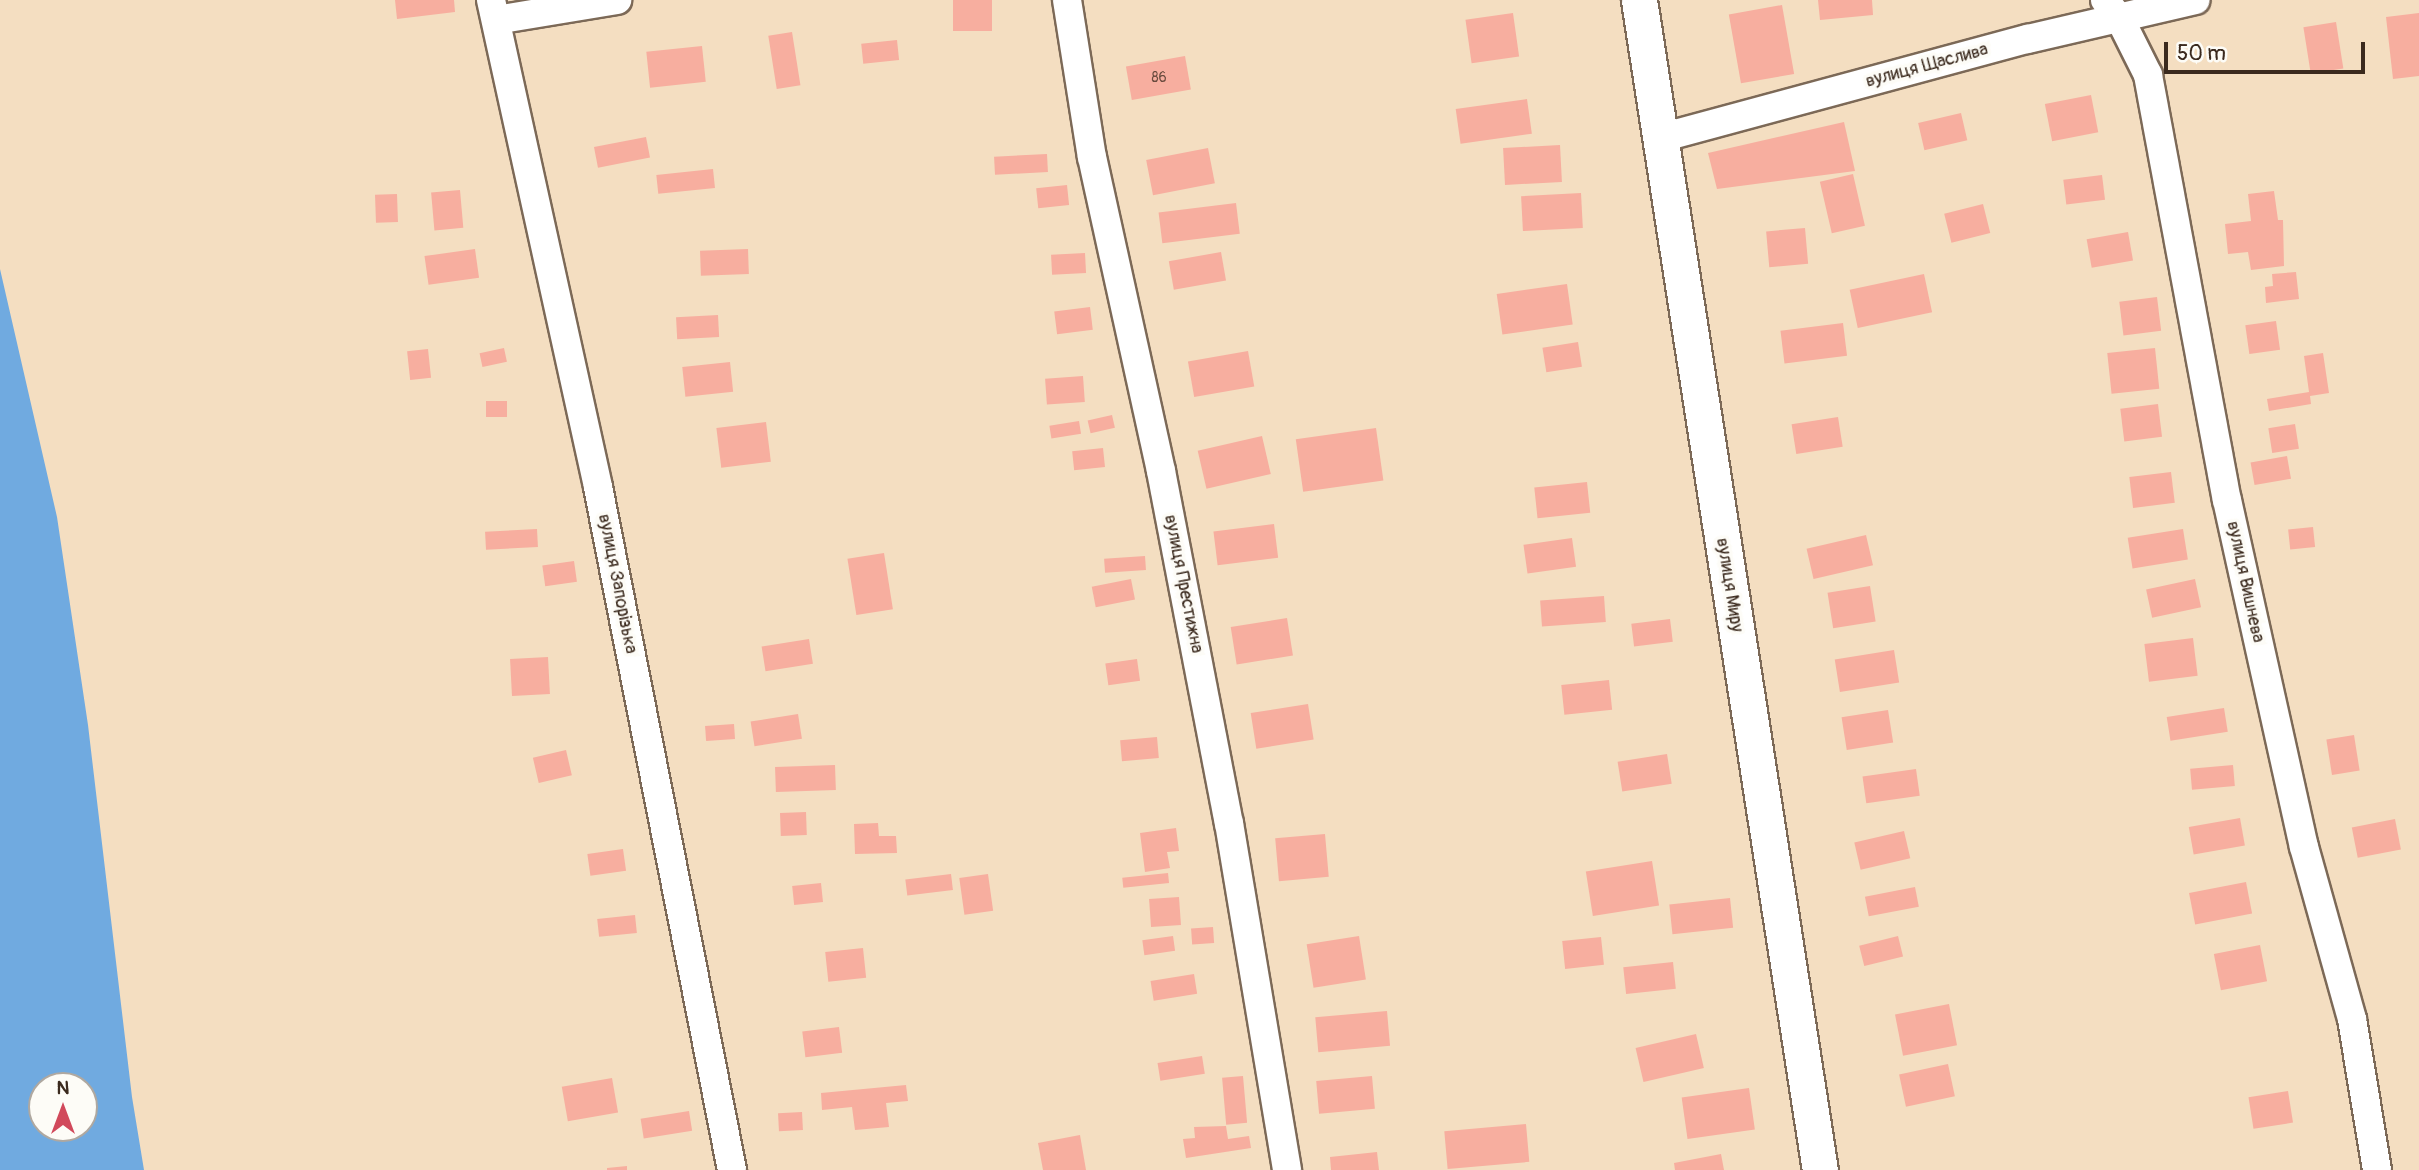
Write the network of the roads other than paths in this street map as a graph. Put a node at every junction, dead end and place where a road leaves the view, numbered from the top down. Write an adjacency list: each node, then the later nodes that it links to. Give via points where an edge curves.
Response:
1 (617, 0): 6 (street)
2 (1067, 0): 9 (street, вулиця Престижна, via 1092,157 1161,471 1229,823)
3 (1639, 0): 7 (street, вулиця Миру)
4 (2196, 0): 5 (street, вулиця Щаслива)
5 (2112, 9): 7 (street, вулиця Щаслива, via 2028,39); 11 (street, вулиця Вишнева, via 2148,75 2227,500 2304,847 2352,1018)
6 (493, 10): 8 (street, вулиця Запорізька, via 598,487)
7 (1660, 138): 10 (street, вулиця Миру)
8 (732, 1170)
9 (1287, 1170)
10 (1820, 1170)
11 (2377, 1170)

